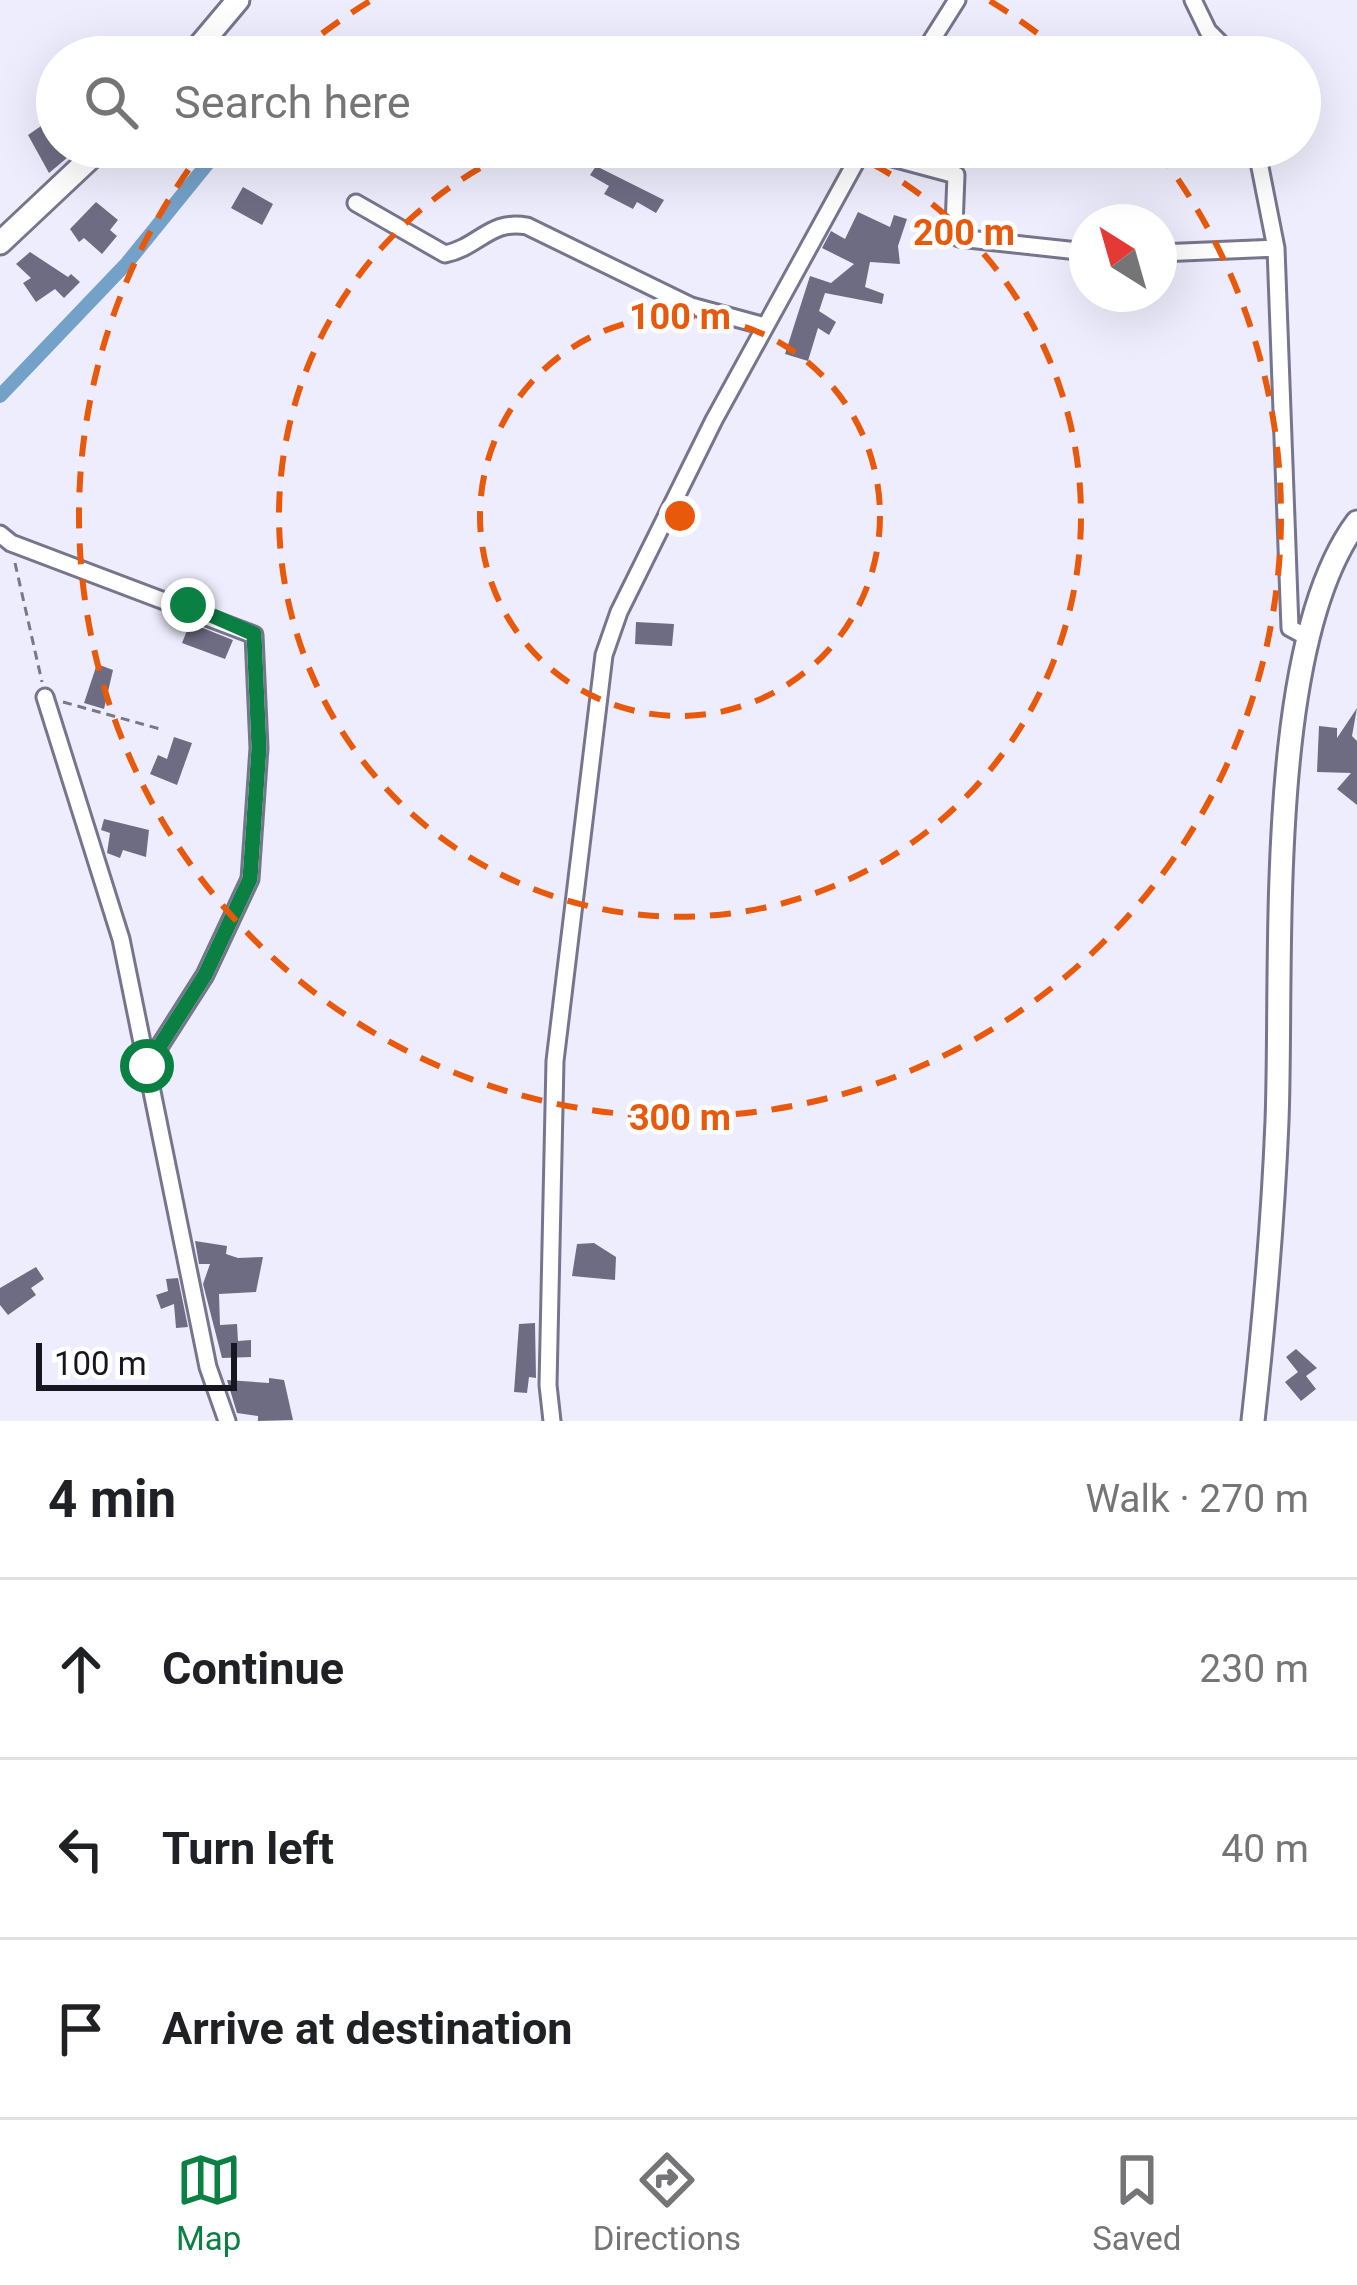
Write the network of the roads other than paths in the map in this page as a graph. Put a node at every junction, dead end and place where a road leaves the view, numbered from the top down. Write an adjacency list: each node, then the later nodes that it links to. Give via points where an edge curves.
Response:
1 (957, 0): 5 (street)
2 (1192, 0): 6 (street)
3 (231, 2): 4 (main road)
4 (206, 36)
5 (934, 36)
6 (1213, 36)
7 (80, 168): 12 (main road)
8 (853, 168): 16 (street)
9 (932, 168): 14 (street, via 956,175 959,238)
10 (1260, 168): 13 (street)
11 (356, 203): 16 (street, via 445,254 507,222 527,226 691,306)
12 (0, 243)
13 (1276, 248): 15 (street); 19 (street, via 1290,628)
14 (1069, 250)
15 (1177, 253)
16 (765, 326): 23 (street, via 604,656 555,1061)
17 (1357, 522): 19 (main road)
18 (5, 539): 21 (street, via 254,634 259,748 250,879 205,975)
19 (1305, 636): 24 (main road, via 1289,768 1276,1127)
20 (46, 698): 21 (street, via 121,939)
21 (147, 1066): 22 (street, via 208,1367)
22 (227, 1421)
23 (551, 1421)
24 (1253, 1421)

